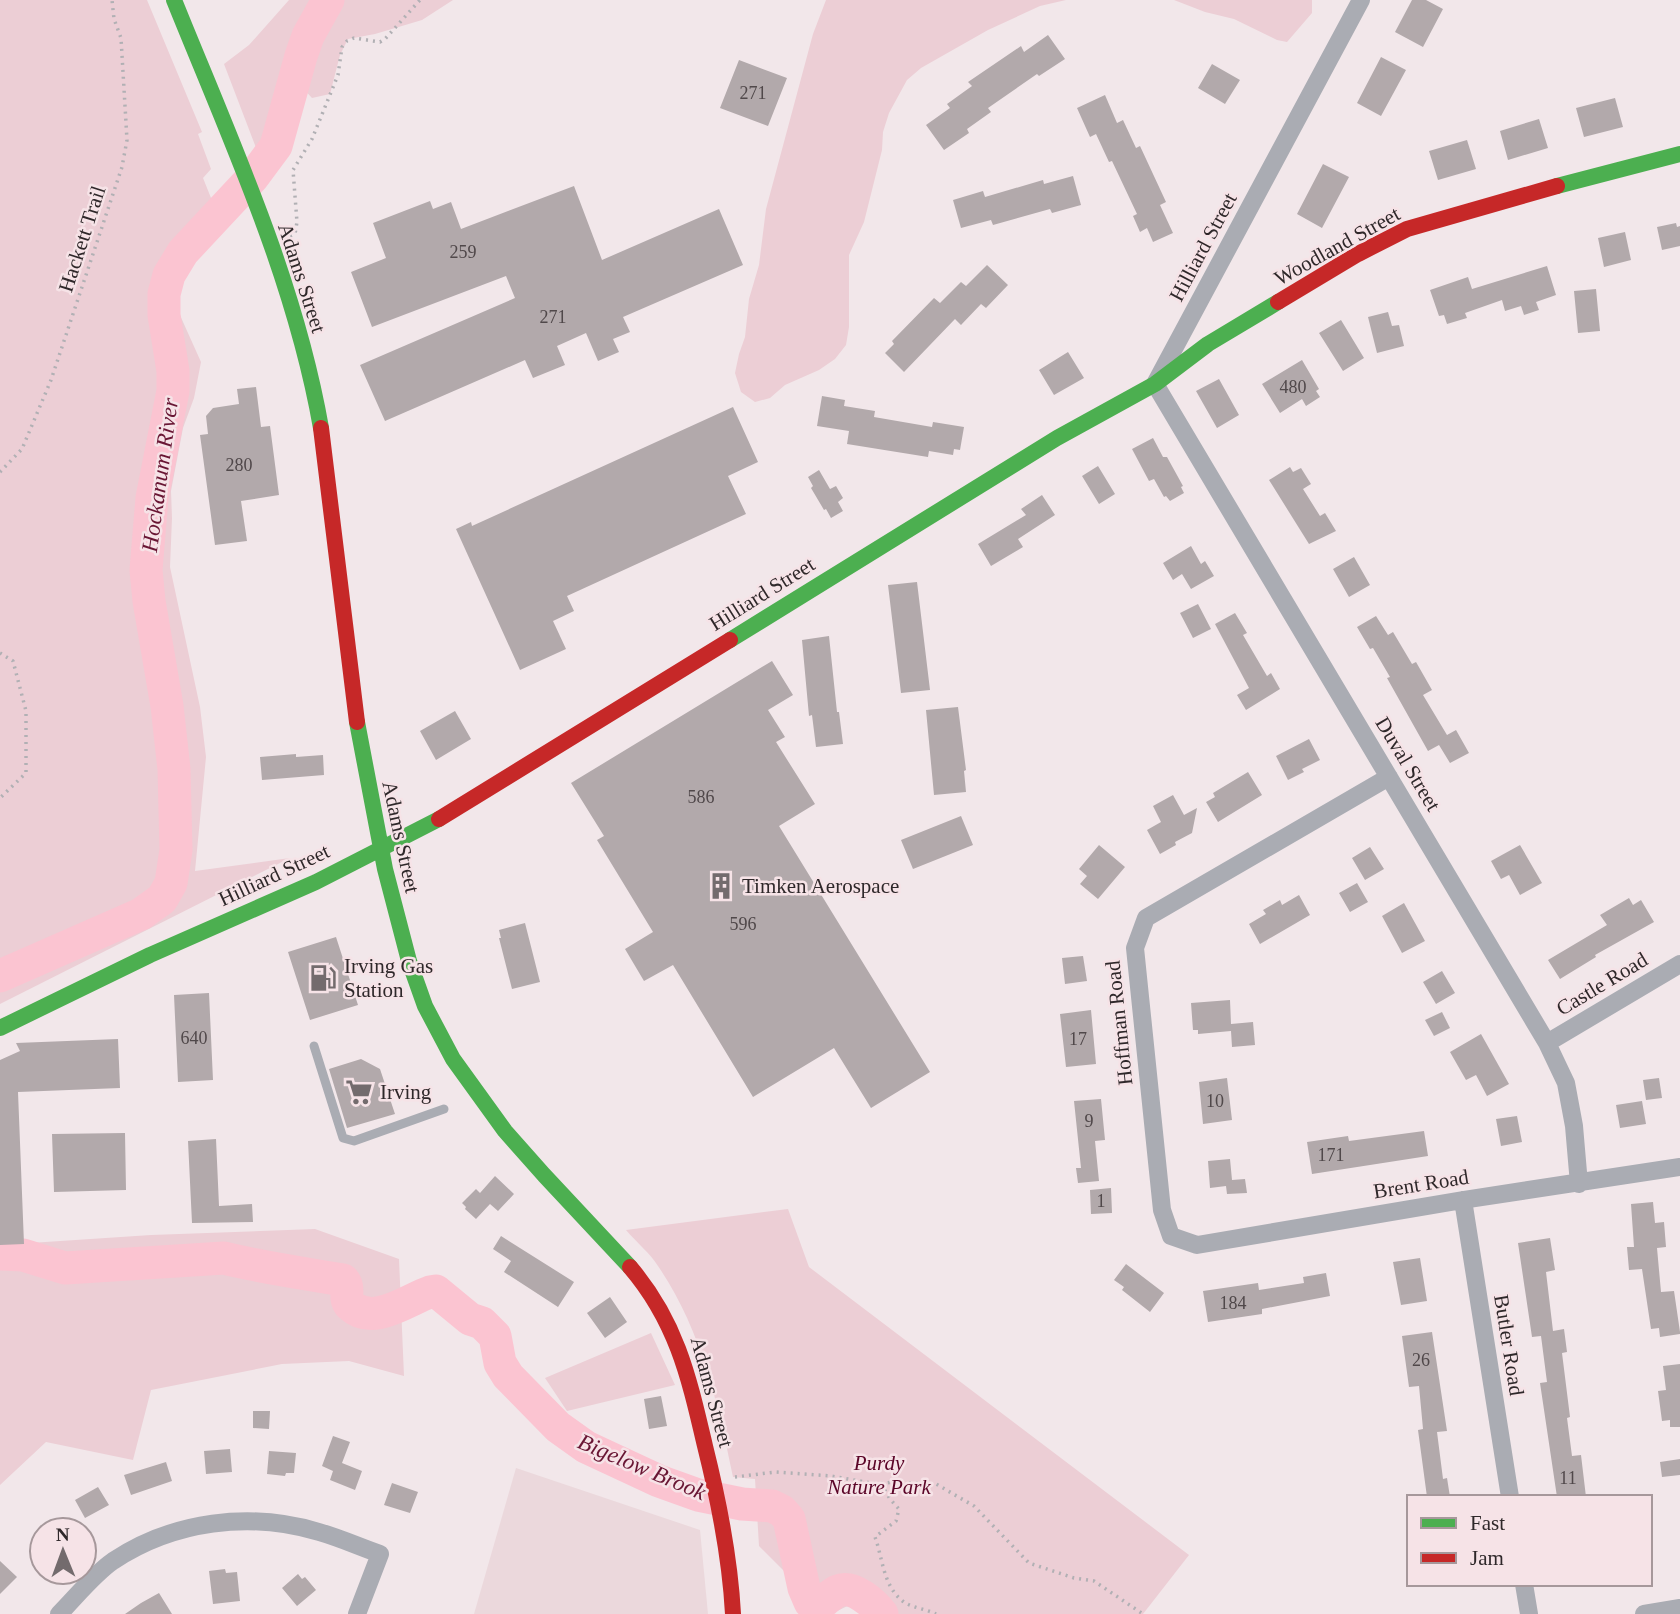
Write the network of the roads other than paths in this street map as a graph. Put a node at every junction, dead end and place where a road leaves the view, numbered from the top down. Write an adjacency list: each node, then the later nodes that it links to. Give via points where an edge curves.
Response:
1 (174, 0): 6 (street, Adams Street, via 257,210 302,340 318,416)
2 (1361, 0): 4 (street, Hilliard Street)
3 (1680, 154): 4 (street, Woodland Street, via 1407,229 1208,344)
4 (1155, 384): 5 (street, Duval Street); 6 (street, Hilliard Street, via 1057,439 424,829)
5 (1389, 777): 9 (street, Duval Street); 15 (street, Hoffman Road, via 1146,918 1135,948 1162,1210)
6 (379, 851): 8 (street, Hilliard Street); 21 (street, Adams Street, via 424,1003 446,1048 495,1121 649,1289 675,1334 719,1506)
7 (1680, 964): 9 (street, Castle Road)
8 (0, 1028)
9 (1547, 1043): 13 (street, Duval Street, via 1566,1083)
10 (314, 1046): 11 (lane, via 343,1138 354,1141)
11 (444, 1109)
12 (1680, 1167): 13 (street, Brent Road)
13 (1579, 1184): 14 (street, Brent Road)
14 (1462, 1200): 15 (street, Brent Road, via 1197,1245); 16 (street, Butler Road)
15 (1171, 1236)
16 (1510, 1495)
17 (1524, 1586): 22 (street)
18 (1680, 1608): 23 (street)
19 (59, 1614): 20 (street, via 111,1563 154,1538 196,1526 248,1520 317,1532 380,1555)
20 (357, 1614)
21 (733, 1614)
22 (1529, 1614)
23 (1644, 1614)

